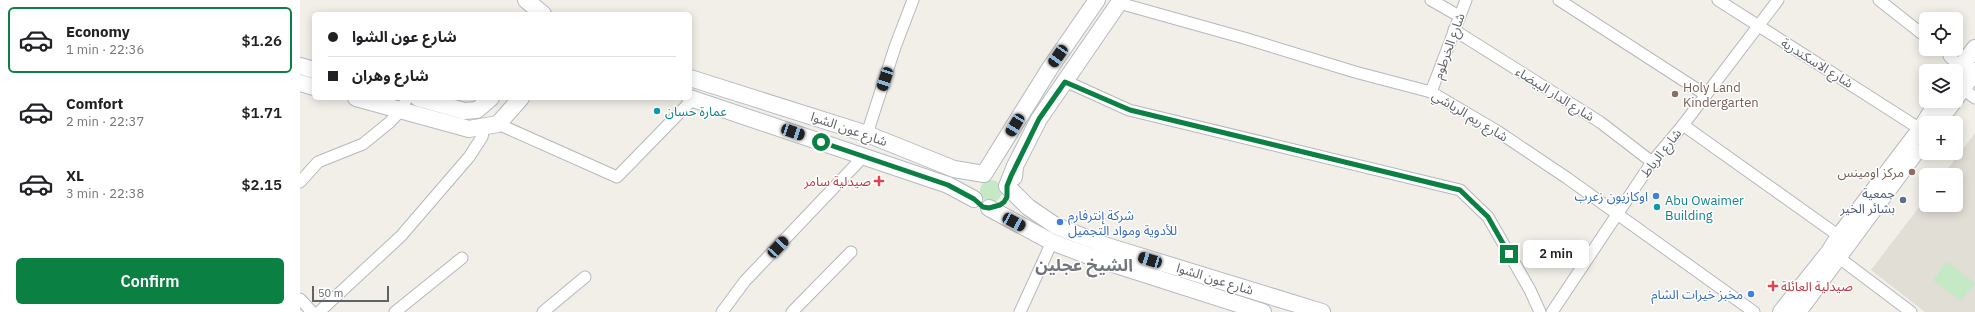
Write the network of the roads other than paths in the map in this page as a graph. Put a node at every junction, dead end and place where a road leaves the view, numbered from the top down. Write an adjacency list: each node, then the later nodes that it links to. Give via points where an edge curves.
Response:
1 (526, 0): 11 (main road)
2 (913, 0): 37 (street)
3 (1097, 0): 40 (main road, via 1050,68)
4 (1431, 0): 12 (street)
5 (1466, 0): 12 (street, شارع الخرطوم)
6 (1559, 0): 25 (street)
7 (1718, 0): 13 (street, شارع الاسكندرية)
8 (1778, 0): 13 (street, شارع الرباط)
9 (1880, 0): 15 (street)
10 (1120, 2): 21 (main road); 24 (street, شارع ريم الرياشي, via 1355,72)
11 (541, 12)
12 (1459, 16): 14 (street, شارع الخرطوم)
13 (1758, 26): 25 (street, شارع الرباط); 36 (street, شارع الاسكندرية)
14 (1454, 30): 24 (street, شارع الخرطوم); 41 (street, شارع الدار البيضاء, via 1600,122)
15 (1919, 32)
16 (1975, 48): 19 (main road)
17 (300, 66): 18 (main road)
18 (312, 69)
19 (1963, 71)
20 (692, 79): 37 (main road, شارع عون الشوا)
21 (1065, 82): 42 (main road, via 1039,119); 67 (street, via 1130,110 1460,190 1488,217)
22 (300, 83): 23 (main road)
23 (312, 86)
24 (1432, 92): 50 (street, شارع ريم الرياشي, via 1568,178)
25 (1706, 95): 34 (street, شارع الرباط)
26 (692, 98): 39 (main road, شارع عون الشوا)
27 (372, 100): 32 (main road)
28 (425, 100): 29 (main road, via 472,111)
29 (489, 100)
30 (519, 100): 35 (main road)
31 (689, 100): 35 (street, via 617,177)
32 (404, 104): 35 (main road, via 469,129); 45 (street, via 390,122 363,144 318,162)
33 (1934, 108): 51 (main road)
34 (1683, 125): 41 (street, شارع الرباط); 51 (street)
35 (491, 126): 59 (street, via 470,157 402,236)
36 (1919, 131)
37 (867, 134): 43 (main road, شارع عون الشوا)
38 (1919, 137): 54 (main road)
39 (864, 156): 48 (main road, شارع عون الشوا, via 948,185); 62 (street, via 745,281)
40 (996, 157): 43 (main road, via 981,166); 44 (main road)
41 (1652, 162): 50 (street, شارع الرباط)
42 (1015, 166): 46 (main road); 47 (main road, via 1014,179)
43 (962, 170): 44 (main road, شارع عون الشوا)
44 (984, 174): 46 (main road, via 996,174 1005,180); 48 (main road, via 975,182)
45 (300, 182)
46 (1007, 186): 47 (main road, شارع عون الشوا); 49 (main road, via 1007,197 1004,202)
47 (1019, 198): 66 (main road, شارع عون الشوا, via 1056,226 1107,246)
48 (974, 199): 49 (main road)
49 (989, 208): 52 (main road, شارع عون الشوا)
50 (1617, 215): 68 (street, شارع الرباط); 69 (street, شارع ريم الرياشي)
51 (1839, 236): 70 (main road)
52 (1052, 242): 64 (street); 65 (main road, شارع عون الشوا, via 1097,260)
53 (851, 252): 63 (street)
54 (1838, 257): 71 (main road); 72 (street)
55 (462, 258): 60 (street)
56 (585, 277): 61 (street)
57 (300, 299): 58 (street)
58 (312, 312)
59 (319, 312)
60 (395, 312)
61 (543, 312)
62 (722, 312)
63 (792, 312)
64 (1020, 312)
65 (1263, 312)
66 (1322, 312)
67 (1540, 312)
68 (1552, 312)
69 (1754, 312)
70 (1781, 312)
71 (1798, 312)
72 (1911, 312)

